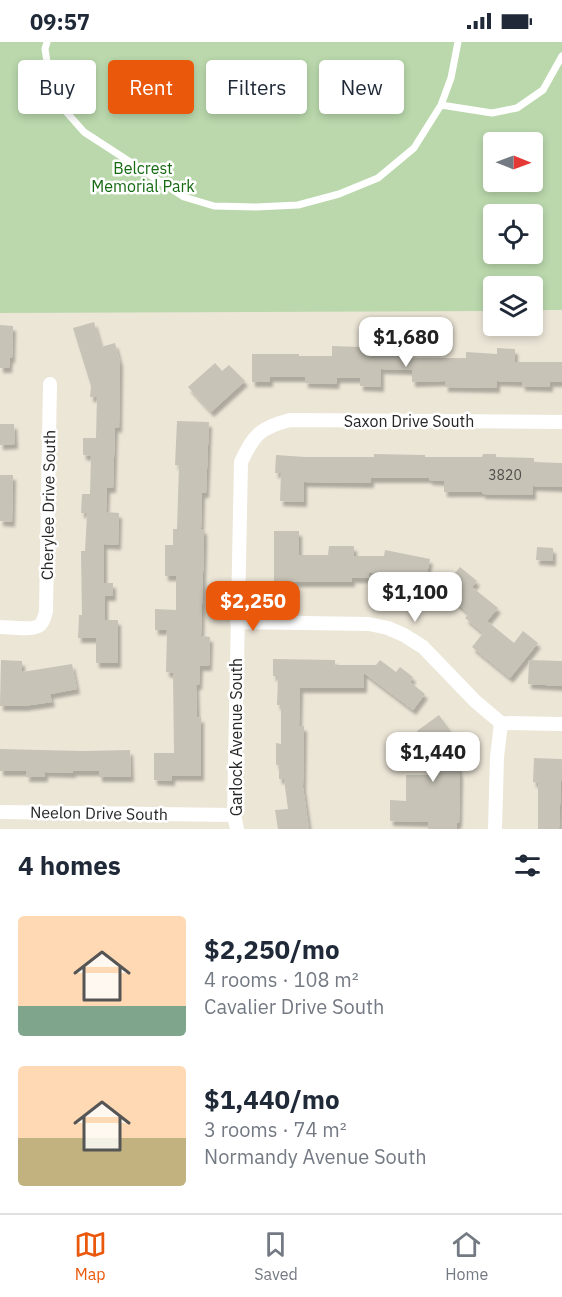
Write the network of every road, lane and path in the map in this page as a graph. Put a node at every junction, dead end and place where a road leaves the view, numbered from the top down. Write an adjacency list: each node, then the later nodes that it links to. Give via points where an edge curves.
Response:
1 (47, 42): 4 (lane, via 51,87 84,132 183,197 214,206 298,205 339,195 378,178 414,148)
2 (458, 42): 4 (lane, via 452,78)
3 (562, 56): 4 (lane, via 543,90 517,108 492,113)
4 (441, 105)
5 (50, 384): 9 (street, Cherylee Drive South, via 46,611 44,619 34,627)
6 (562, 422): 7 (street, Saxon Drive South, via 290,420 272,424)
7 (258, 433): 8 (street, Garlock Avenue South, via 241,462)
8 (237, 622): 10 (street, via 369,624 388,628 423,647); 13 (street, Garlock Avenue South)
9 (0, 627)
10 (501, 723): 11 (street); 14 (street)
11 (562, 724)
12 (0, 812): 13 (street, Neelon Drive South)
13 (235, 822)
14 (495, 829)

